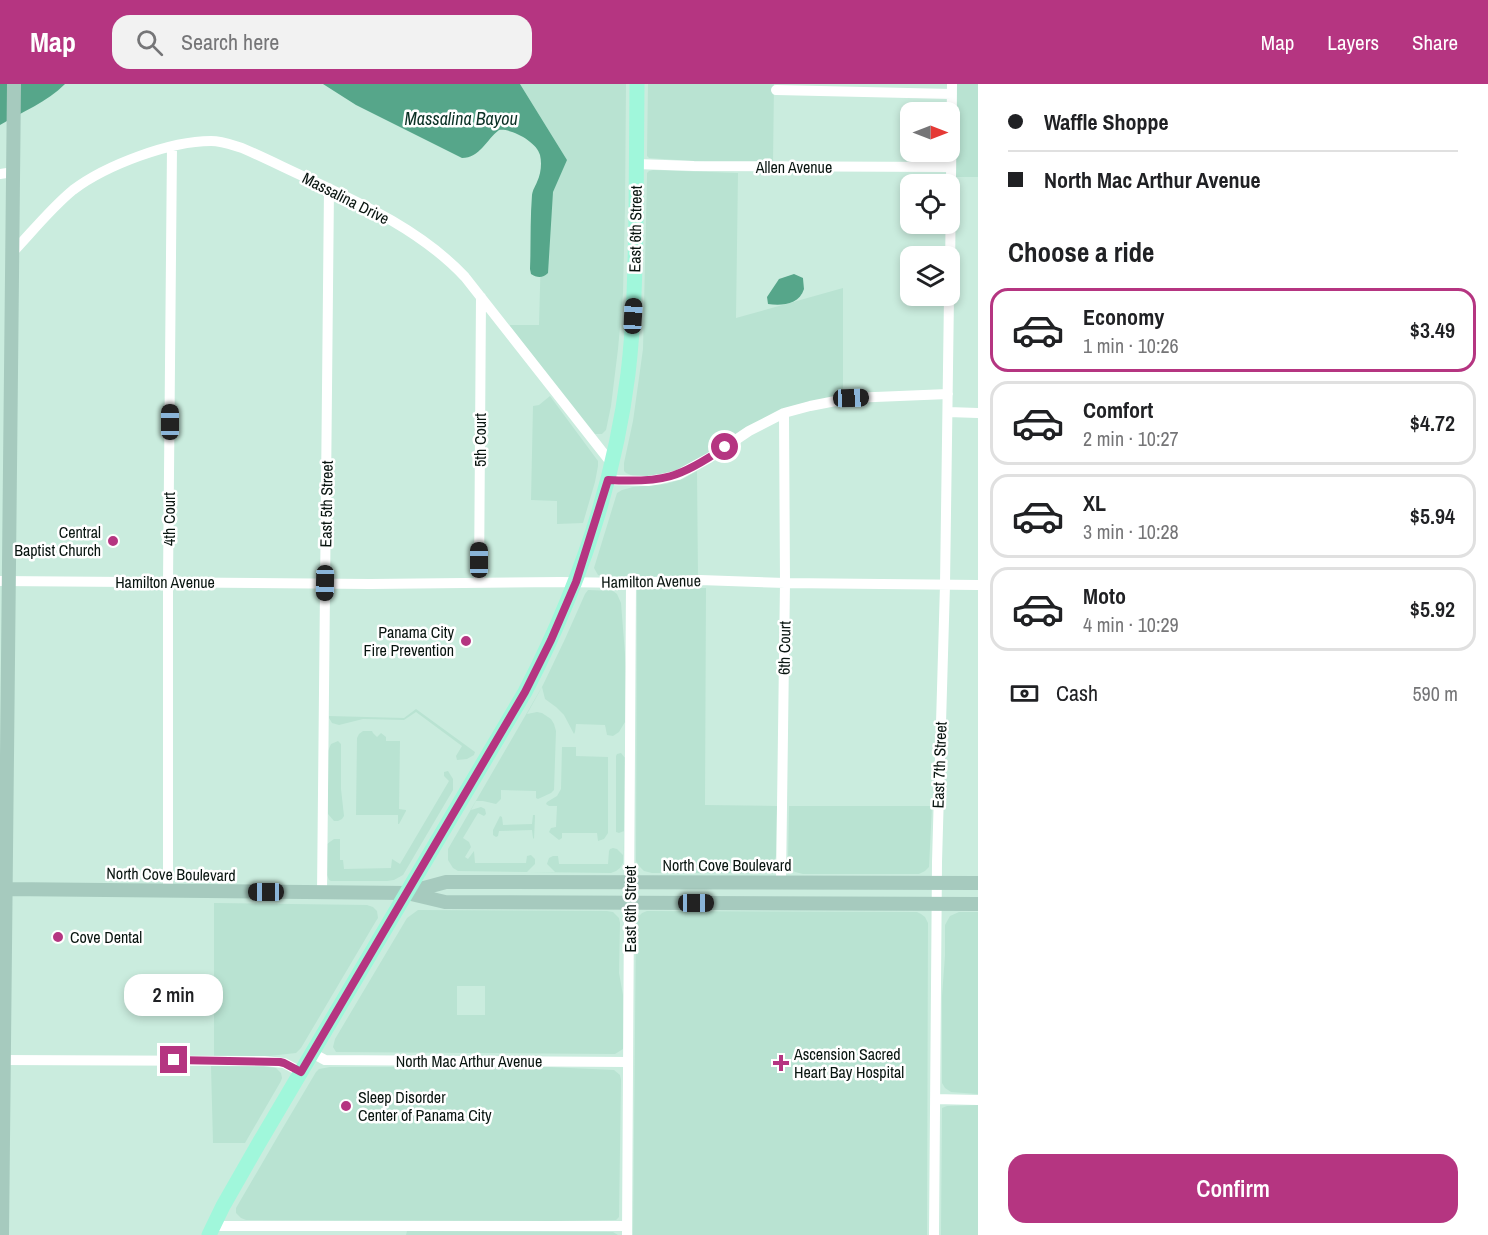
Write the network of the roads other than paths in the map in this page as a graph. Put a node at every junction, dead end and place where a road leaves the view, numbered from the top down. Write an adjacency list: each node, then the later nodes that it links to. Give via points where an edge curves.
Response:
1 (14, 84): 8 (street, via 14,134)
2 (637, 84): 6 (main road, East 6th Street)
3 (952, 89): 4 (street); 7 (street)
4 (776, 90)
5 (172, 147): 9 (street, Massalina Drive, via 210,141 228,144); 11 (street, Massalina Drive, via 131,159 86,181 61,201); 21 (street, 4th Court)
6 (636, 164): 7 (street, Allen Avenue); 18 (main road, East 6th Street, via 631,348)
7 (951, 167): 10 (street)
8 (6, 173): 11 (street)
9 (329, 188): 12 (street, Massalina Drive, via 416,236 458,270); 23 (street, East 5th Street)
10 (950, 246)
11 (12, 253): 20 (street)
12 (481, 297): 18 (street, Massalina Drive); 24 (street, 5th Court)
13 (949, 306): 14 (street, East 7th Street)
14 (948, 394): 15 (street, East 7th Street); 17 (street, via 851,398)
15 (948, 412): 16 (street); 27 (street, East 7th Street)
16 (978, 412)
17 (784, 413): 19 (street, via 678,475 648,481); 26 (street, 6th Court)
18 (612, 464): 19 (main road, East 6th Street)
19 (608, 480): 22 (main road, East 6th Street)
20 (4, 581): 21 (street, Hamilton Avenue); 33 (street)
21 (168, 582): 23 (street, Hamilton Avenue); 34 (street, 4th Court)
22 (576, 582): 24 (street, Hamilton Avenue); 25 (street, Hamilton Avenue); 36 (main road, East 6th Street, via 525,692)
23 (325, 583): 24 (street, Hamilton Avenue); 35 (street, East 5th Street)
24 (479, 583)
25 (631, 583): 26 (street, Hamilton Avenue); 29 (street, East 6th Street)
26 (785, 583): 27 (street, Hamilton Avenue); 30 (street, 6th Court)
27 (945, 585): 28 (street, Hamilton Avenue); 31 (street, East 7th Street)
28 (978, 585)
29 (630, 882): 30 (street, North Cove Boulevard); 36 (street, North Cove Boulevard, via 446,882); 37 (street, East 6th Street)
30 (781, 882): 31 (street, North Cove Boulevard)
31 (936, 883): 32 (street, North Cove Boulevard); 38 (street, East 7th Street)
32 (978, 883)
33 (2, 889): 34 (street, North Cove Boulevard); 41 (street)
34 (168, 891): 35 (street, North Cove Boulevard)
35 (322, 893): 36 (street, North Cove Boulevard)
36 (406, 893): 37 (street, North Cove Boulevard, via 445,902); 40 (main road, East 6th Street)
37 (630, 902): 38 (street, North Cove Boulevard); 42 (street, East 6th Street)
38 (936, 904): 39 (street, North Cove Boulevard); 44 (street, East 7th Street)
39 (978, 904)
40 (312, 1053): 42 (street, North Mac Arthur Avenue, via 325,1060); 43 (main road, East 6th Street)
41 (2, 1060): 43 (street, via 264,1061 282,1062); 46 (street)
42 (628, 1062): 48 (street, East 6th Street)
43 (301, 1072): 47 (main road, East 6th Street)
44 (935, 1099): 45 (street); 49 (street, East 7th Street)
45 (978, 1100)
46 (2, 1227)
47 (211, 1230): 48 (street)
48 (627, 1231)
49 (934, 1235)

